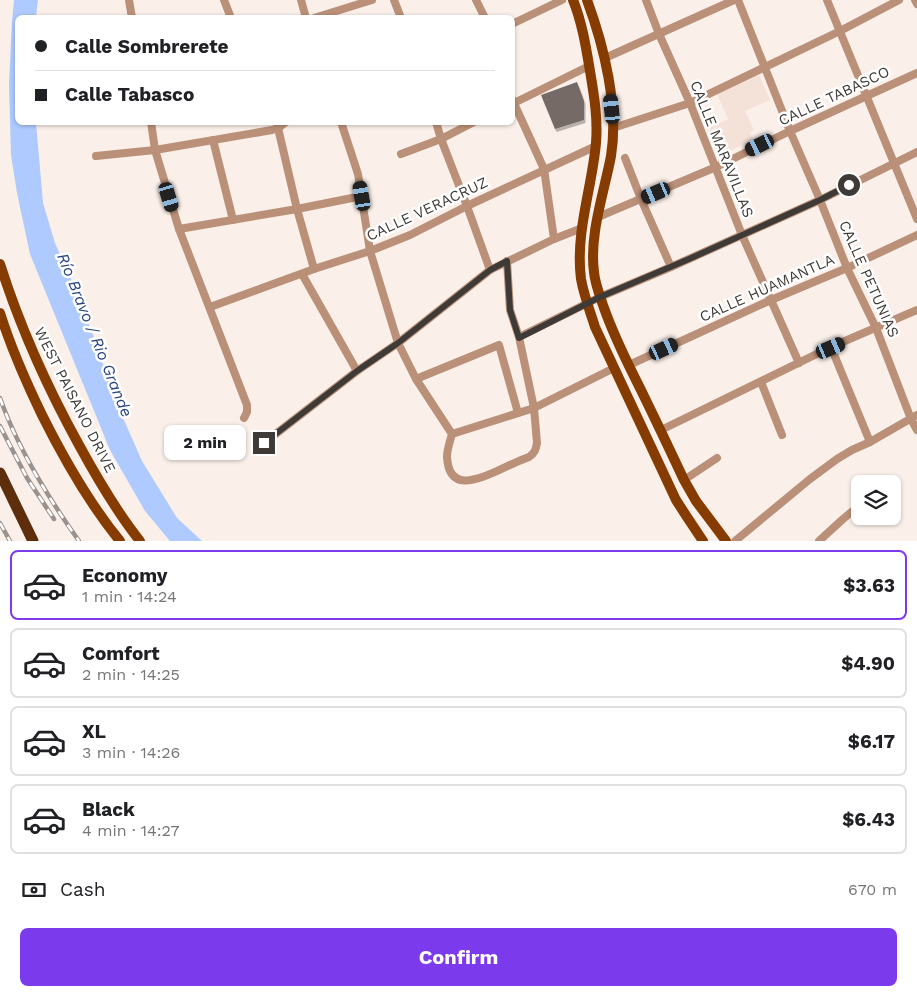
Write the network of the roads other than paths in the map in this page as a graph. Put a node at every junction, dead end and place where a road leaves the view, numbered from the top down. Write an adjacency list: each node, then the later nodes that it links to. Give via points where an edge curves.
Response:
1 (224, 0): 17 (street)
2 (301, 0): 18 (street)
3 (372, 0): 19 (street)
4 (394, 0): 20 (street)
5 (476, 0): 21 (street)
6 (562, 0): 22 (street)
7 (573, 0): 26 (main road)
8 (587, 0): 25 (main road)
9 (646, 0): 24 (street, CALLE MARAVILLAS)
10 (736, 0): 24 (street); 27 (street, CALLE PETUNIAS)
11 (827, 0): 23 (street)
12 (899, 0): 23 (street)
13 (915, 0): 15 (street)
14 (132, 1): 16 (street)
15 (917, 4)
16 (132, 15)
17 (230, 15)
18 (305, 15)
19 (324, 15)
20 (400, 15)
21 (484, 15)
22 (515, 23)
23 (840, 31): 27 (street); 29 (street)
24 (659, 34): 25 (street); 31 (street, CALLE MARAVILLAS)
25 (605, 58): 38 (main road)
26 (589, 66): 30 (street); 42 (main road, via 597,124)
27 (764, 67): 31 (street); 39 (street, CALLE PETUNIAS)
28 (917, 74): 29 (street, CALLE TABASCO)
29 (867, 96): 39 (street, CALLE TABASCO); 48 (street)
30 (515, 101)
31 (690, 103): 38 (street); 49 (street, CALLE MARAVILLAS)
32 (515, 106): 50 (street)
33 (151, 125): 43 (street)
34 (342, 125): 51 (street)
35 (437, 125): 40 (street)
36 (468, 125): 40 (street)
37 (273, 127): 41 (street); 55 (street)
38 (613, 128): 56 (main road)
39 (790, 131): 49 (street, CALLE TABASCO); 53 (street, CALLE PETUNIAS)
40 (441, 139): 45 (street); 54 (street)
41 (213, 140): 43 (street); 58 (street)
42 (596, 146): 50 (street, CALLE VERACRUZ); 59 (main road)
43 (155, 150): 46 (street); 60 (street)
44 (917, 152): 48 (street)
45 (401, 154)
46 (96, 156)
47 (625, 158): 52 (street)
48 (893, 163): 53 (street); 57 (street)
49 (716, 167): 52 (street, CALLE TABASCO); 61 (street, CALLE MARAVILLAS)
50 (544, 169): 54 (street, CALLE VERACRUZ); 63 (street)
51 (362, 196): 55 (street); 64 (street)
52 (641, 199): 56 (street, CALLE TABASCO); 67 (street)
53 (820, 200): 61 (street); 68 (street, CALLE PETUNIAS)
54 (467, 206): 64 (street, CALLE VERACRUZ); 70 (street)
55 (297, 209): 58 (street); 69 (street)
56 (598, 217): 72 (main road, via 593,261)
57 (917, 219)
58 (233, 220): 60 (street)
59 (582, 228): 63 (street); 74 (main road, via 580,266)
60 (179, 229): 75 (street)
61 (742, 235): 67 (street); 73 (street, CALLE MARAVILLAS)
62 (917, 235): 68 (street, CALLE HUAMANTLA)
63 (554, 239): 65 (street)
64 (370, 251): 69 (street, CALLE VERACRUZ); 80 (street)
65 (507, 261): 70 (street); 79 (street, via 510,310)
66 (0, 264): 104 (main road, WEST PAISANO DRIVE, via 41,372 66,423 122,518)
67 (671, 267): 72 (street)
68 (847, 268): 73 (street, CALLE HUAMANTLA); 78 (street, CALLE PETUNIAS)
69 (314, 269): 71 (street, CALLE VERACRUZ)
70 (490, 270): 80 (street)
71 (302, 274): 75 (street, CALLE VERACRUZ); 85 (street)
72 (600, 297): 74 (street); 83 (main road)
73 (770, 300): 82 (street, CALLE MARAVILLAS); 83 (street, CALLE HUAMANTLA)
74 (587, 303): 79 (street); 84 (main road)
75 (210, 307): 91 (street, via 247,405)
76 (917, 310): 78 (street)
77 (0, 313): 103 (main road, WEST PAISANO DRIVE, via 52,436 81,486)
78 (876, 328): 81 (street); 90 (street, CALLE PETUNIAS)
79 (519, 338): 88 (street)
80 (398, 343): 85 (street); 86 (street)
81 (831, 348): 82 (street); 96 (street)
82 (799, 363): 87 (street)
83 (629, 365): 92 (main road)
84 (614, 368): 88 (street); 105 (main road, via 676,500)
85 (357, 371): 97 (street)
86 (416, 379): 89 (street, via 499,345); 94 (street)
87 (761, 382): 92 (street); 95 (street)
88 (534, 408): 89 (street); 94 (street, via 535,452 479,478 463,480 453,476 447,458)
89 (518, 414): 94 (street)
90 (914, 417): 93 (street, CALLE PETUNIAS); 96 (street)
91 (244, 418)
92 (661, 430): 100 (main road)
93 (917, 430)
94 (452, 434)
95 (782, 435)
96 (870, 442): 107 (street, via 823,469)
97 (264, 443)
98 (717, 458): 100 (street)
99 (0, 473): 102 (highway)
100 (684, 480): 106 (main road)
101 (851, 512): 108 (street)
102 (33, 541)
103 (120, 541)
104 (140, 541)
105 (703, 541)
106 (726, 541)
107 (735, 541)
108 (819, 541)

